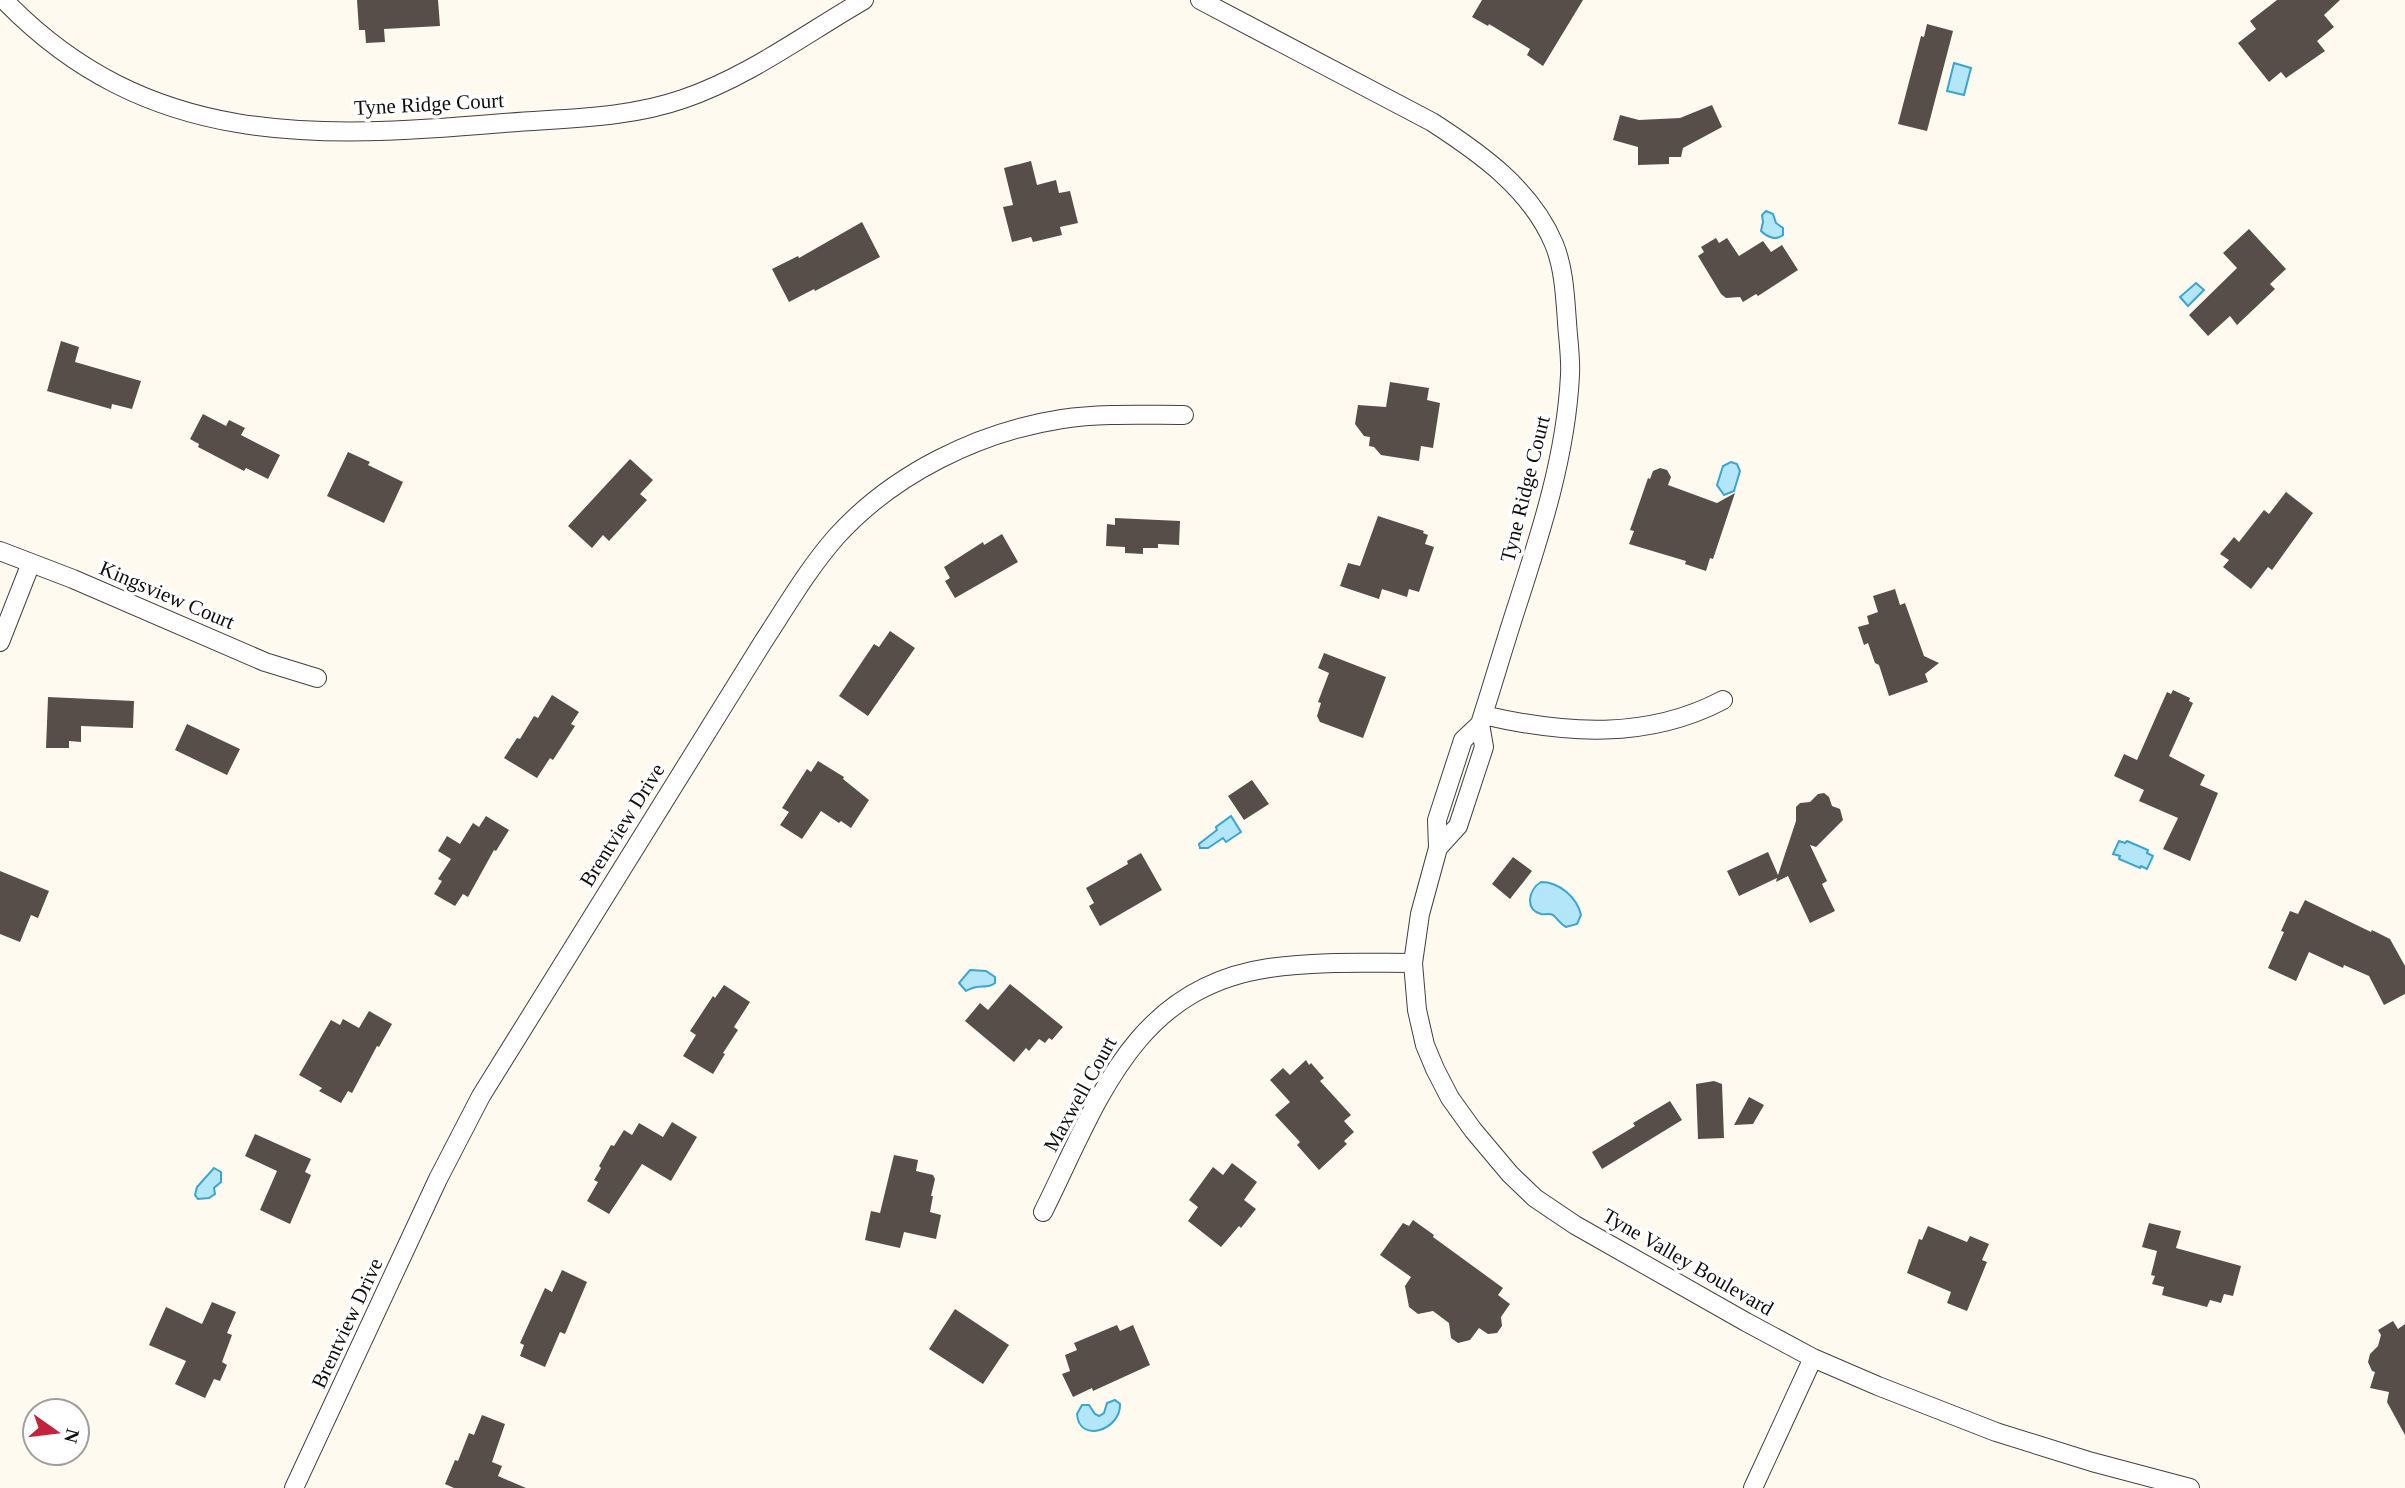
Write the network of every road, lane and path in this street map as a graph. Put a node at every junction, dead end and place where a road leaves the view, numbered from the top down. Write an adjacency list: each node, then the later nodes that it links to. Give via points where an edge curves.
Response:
1 (4, 0): 2 (street, Tyne Ridge Court, via 63,51 119,88 176,109 248,126 383,132 621,113 682,100 747,70)
2 (864, 0)
3 (1200, 0): 10 (street, Tyne Ridge Court, via 1460,139 1523,194 1554,244 1566,310 1571,371 1568,410 1539,538)
4 (1184, 415): 14 (street, Brentview Drive, via 1062,419 985,439 901,482 834,539 763,642 481,1096)
5 (0, 551): 6 (street, Kingsview Court)
6 (31, 563): 7 (street); 8 (street, Kingsview Court, via 265,662)
7 (0, 642)
8 (317, 678)
9 (1723, 700): 10 (street, via 1683,719 1623,730)
10 (1481, 719): 11 (street, Tyne Valley Boulevard, via 1484,747 1458,826 1438,848 1420,914)
11 (1413, 963): 12 (street, Maxwell Court, via 1269,968 1219,981 1179,1002 1146,1029 1117,1069); 13 (street, Tyne Valley Boulevard, via 1417,1010 1435,1069 1473,1130 1523,1188 1606,1243)
12 (1043, 1212)
13 (1813, 1358): 15 (street); 16 (street, Tyne Valley Boulevard, via 1996,1432)
14 (295, 1488)
15 (1753, 1488)
16 (2190, 1488)

